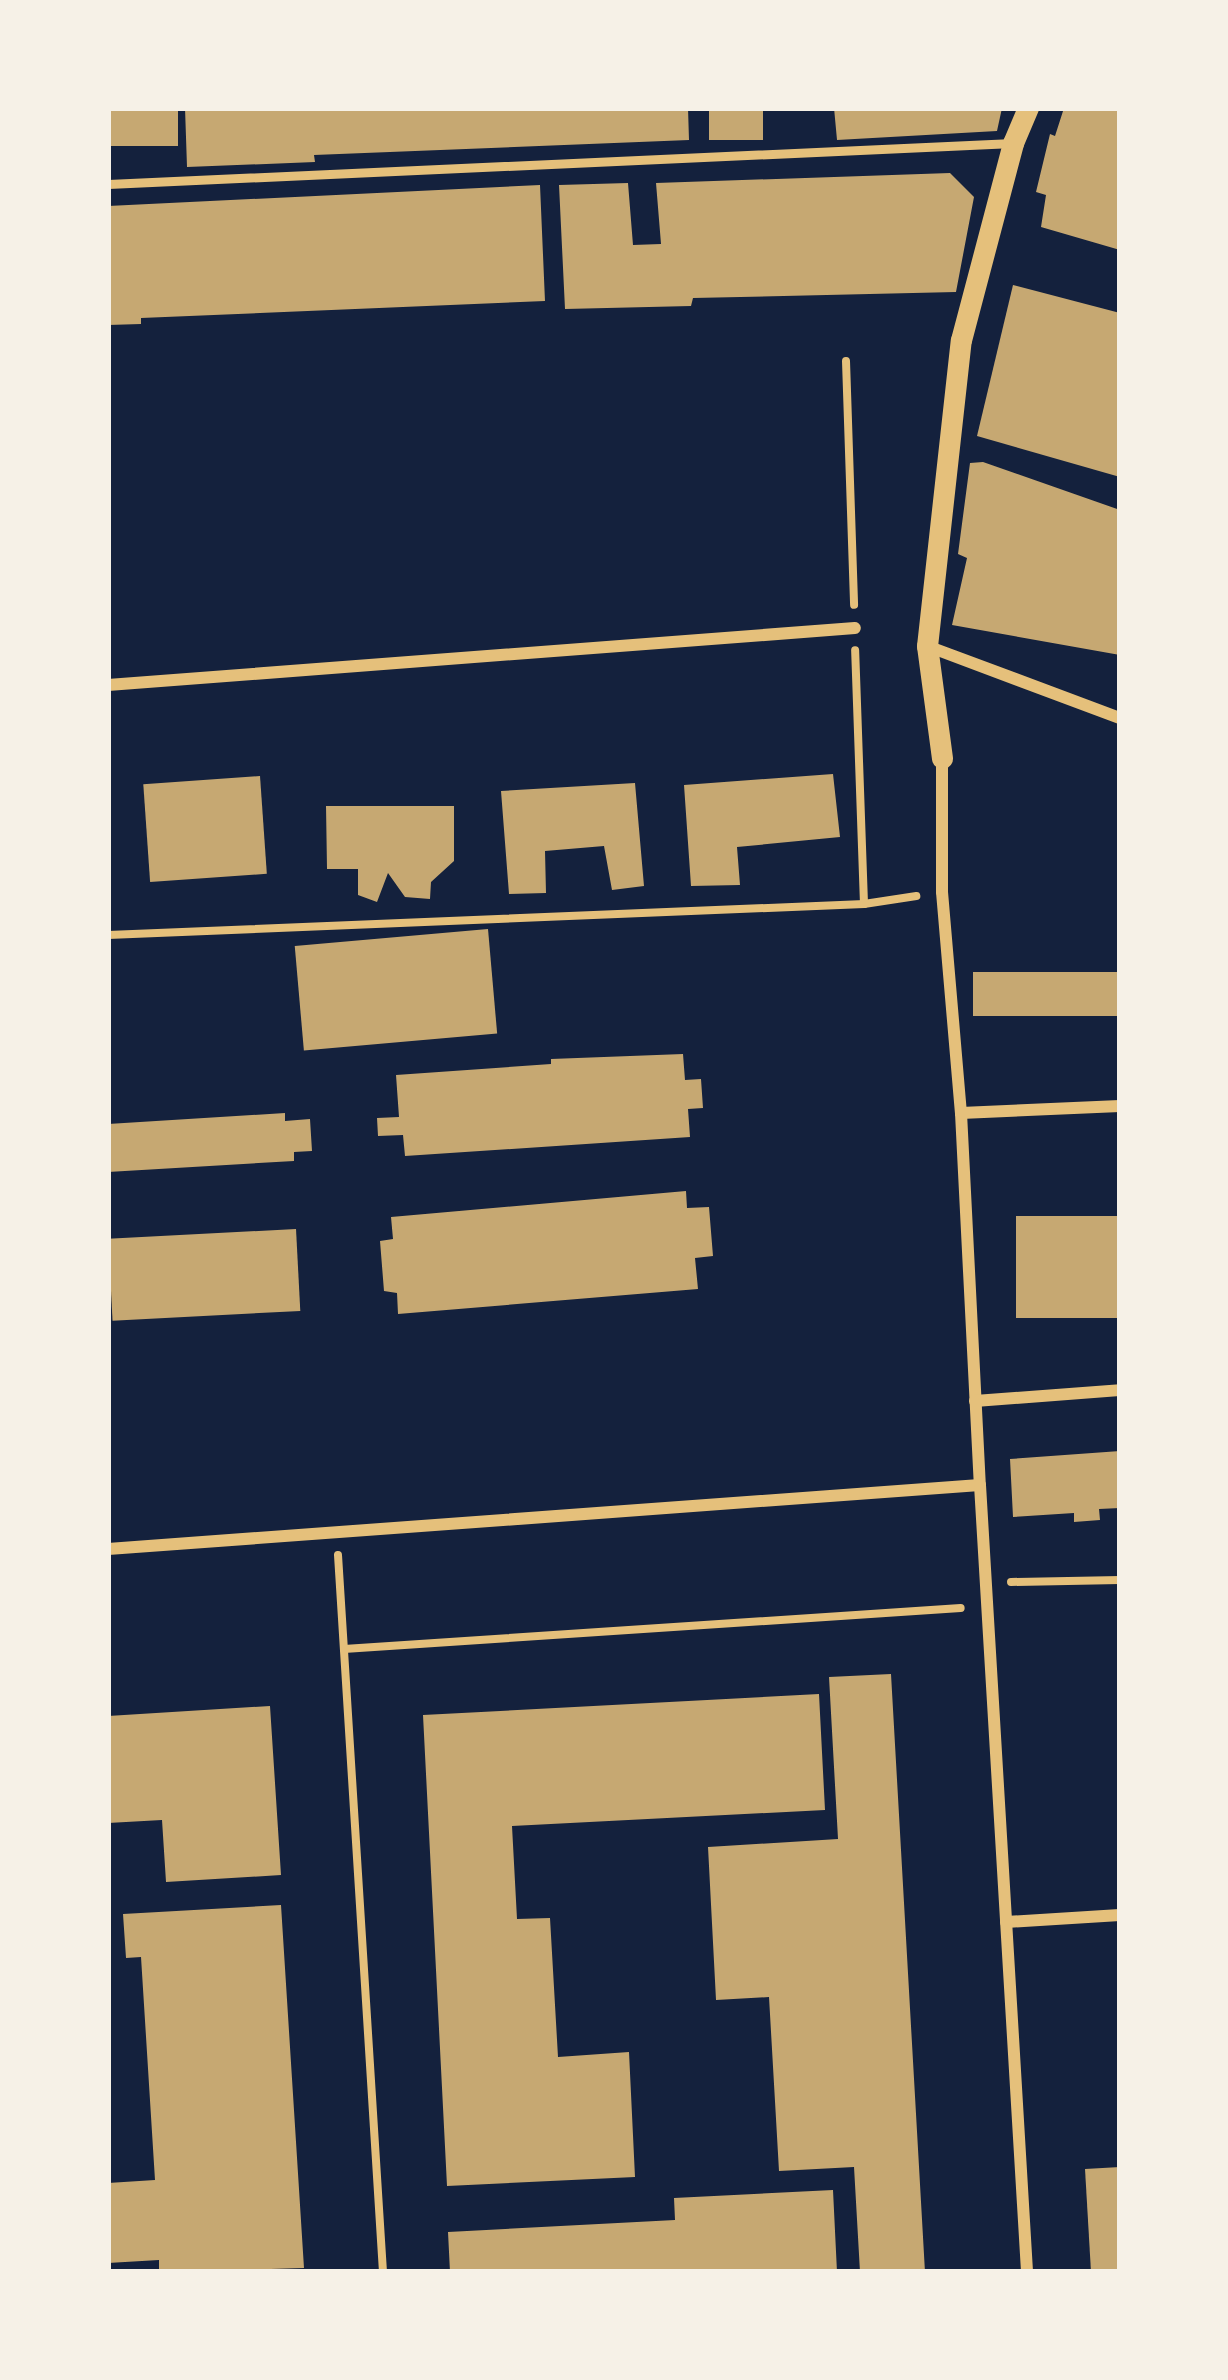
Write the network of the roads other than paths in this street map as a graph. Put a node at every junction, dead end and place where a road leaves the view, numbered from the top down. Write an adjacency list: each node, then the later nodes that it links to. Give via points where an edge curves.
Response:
1 (1028, 108): 2 (street)
2 (1013, 143): 3 (lane); 5 (street, via 961,340)
3 (108, 184)
4 (855, 628): 6 (street)
5 (927, 646): 7 (street); 8 (street)
6 (108, 685)
7 (1120, 718)
8 (942, 758): 10 (street, via 942,892)
9 (1120, 1106): 10 (street)
10 (961, 1113): 12 (street)
11 (1120, 1390): 12 (street)
12 (975, 1401): 13 (street)
13 (980, 1485): 14 (street); 16 (street)
14 (108, 1549)
15 (1120, 1915): 16 (street)
16 (1006, 1922): 17 (street)
17 (1027, 2272)

